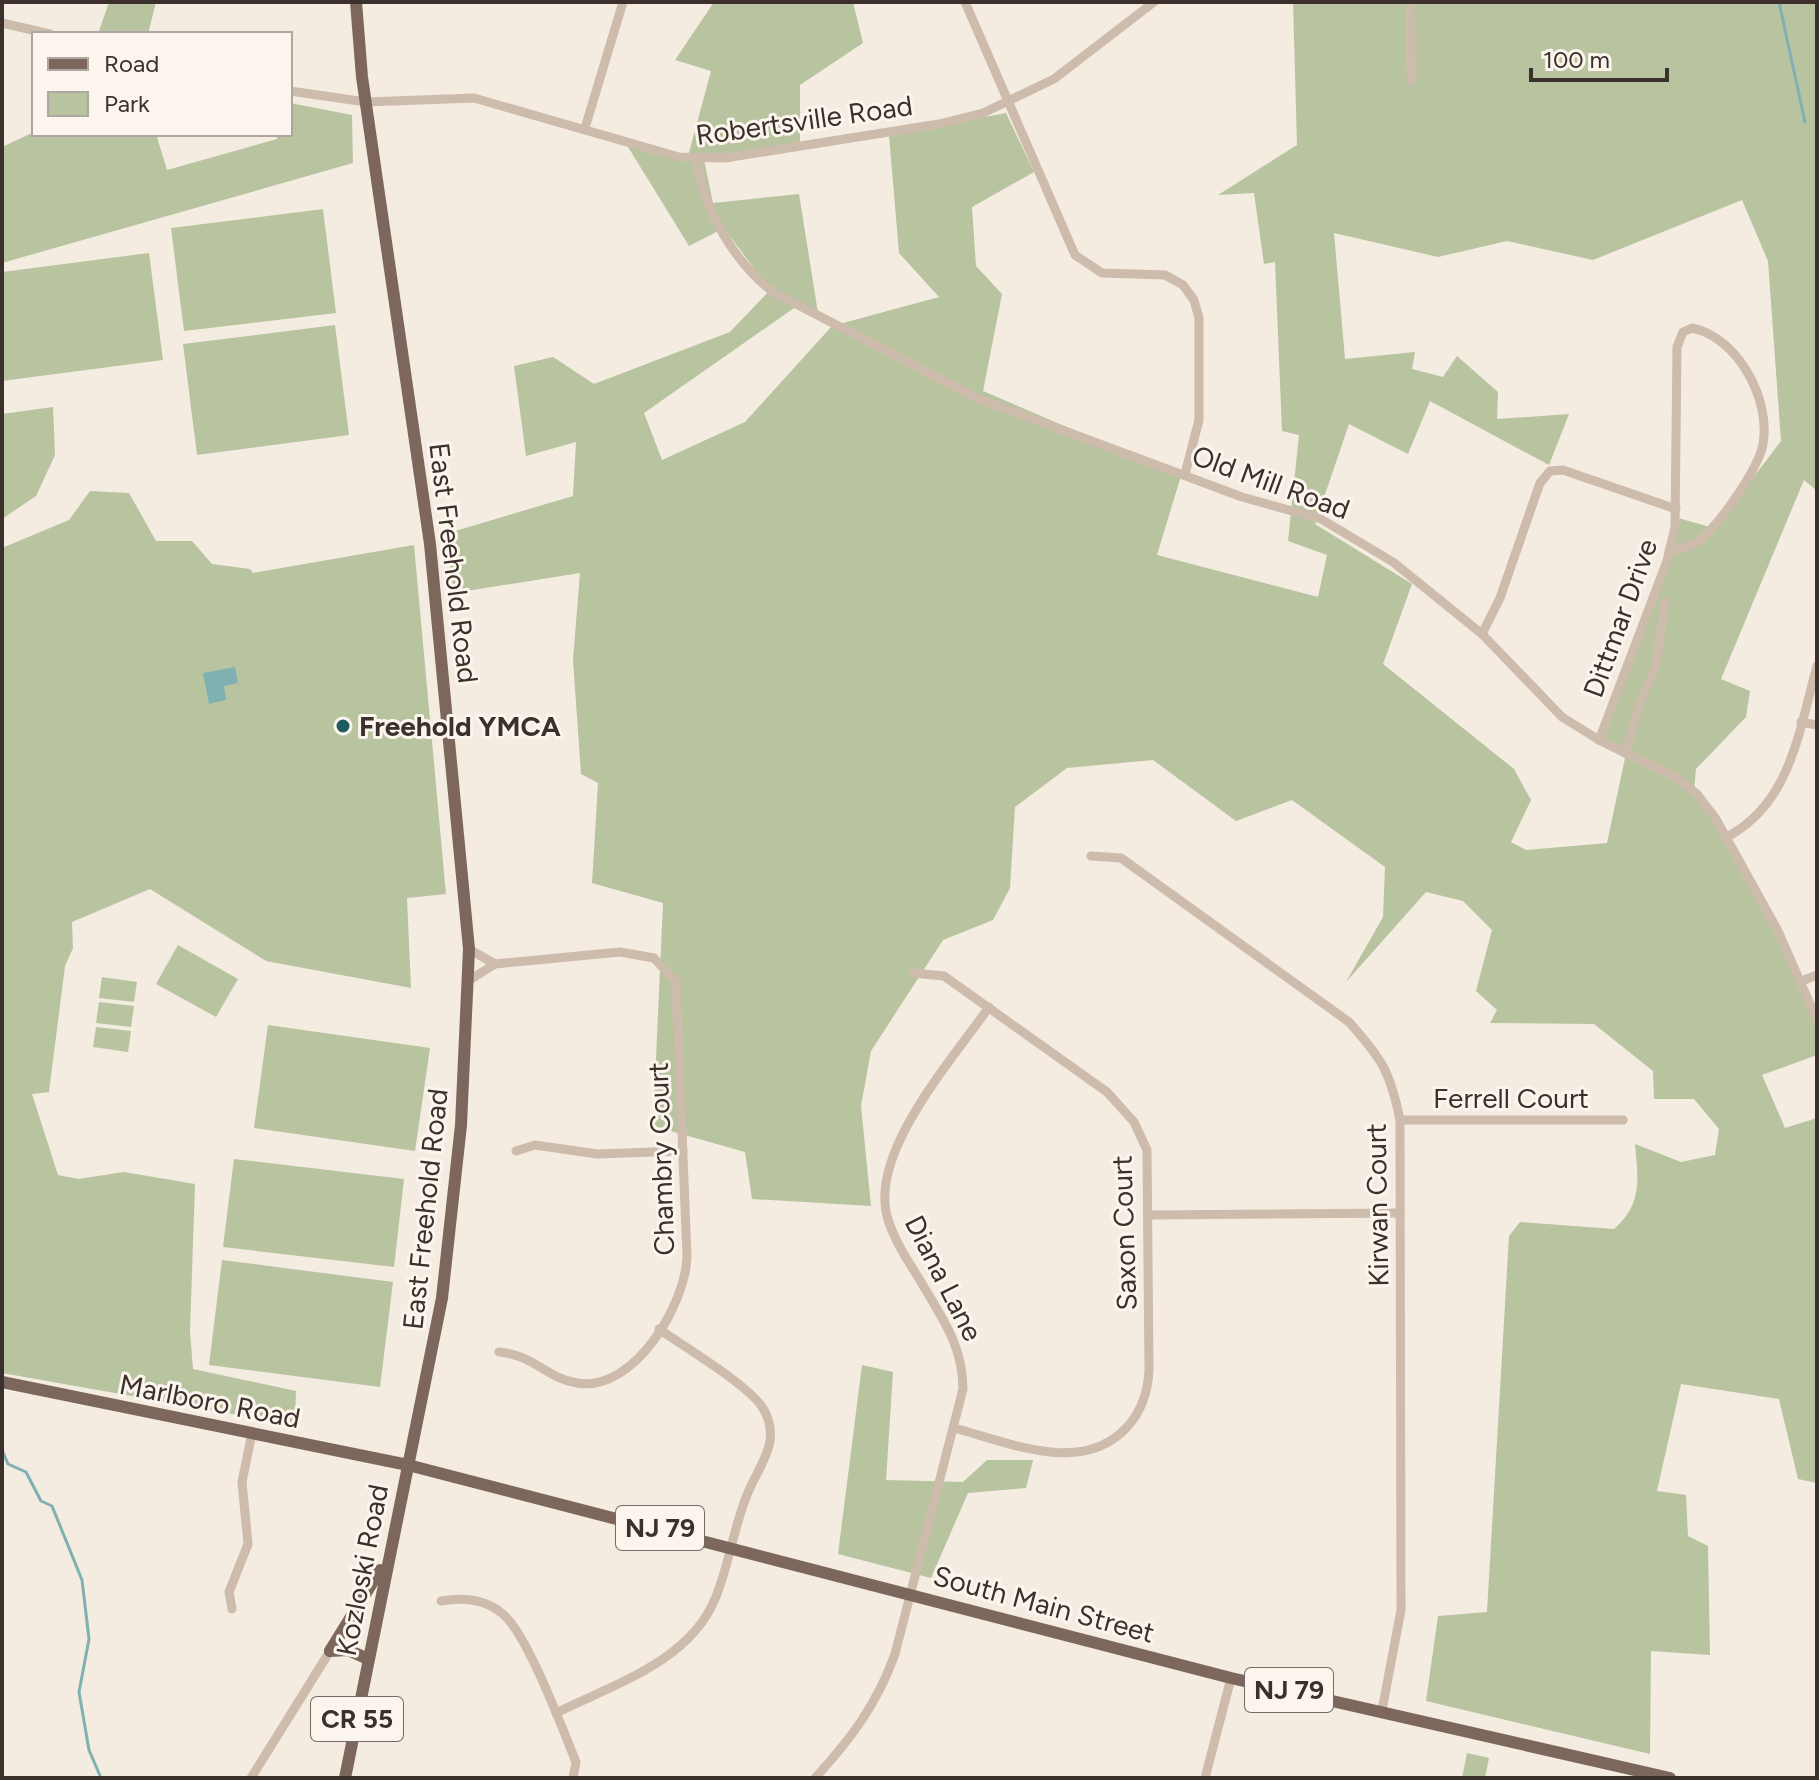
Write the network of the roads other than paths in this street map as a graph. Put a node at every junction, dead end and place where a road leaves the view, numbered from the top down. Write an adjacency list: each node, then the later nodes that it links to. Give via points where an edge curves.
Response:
1 (356, 2): 10 (main road, East Freehold Road)
2 (623, 2): 12 (street)
3 (965, 2): 11 (street)
4 (1154, 2): 11 (street, Robertsville Road, via 1054,79)
5 (1410, 2): 8 (street)
6 (2, 23): 7 (street)
7 (41, 32)
8 (1411, 81)
9 (292, 91): 10 (street, Robertsville Road)
10 (366, 102): 12 (street, Robertsville Road, via 474,98); 26 (main road, East Freehold Road, via 430,544)
11 (1007, 103): 13 (street, Robertsville Road, via 939,124); 14 (street, via 1075,255 1102,273 1165,275 1183,285 1194,300 1199,318 1199,420)
12 (585, 128): 13 (street, Robertsville Road)
13 (697, 160): 14 (street, Old Mill Road, via 703,191 733,249 773,292 979,399)
14 (1185, 474): 18 (street, Old Mill Road, via 1348,533)
15 (1676, 509): 16 (street, Dittmar Drive); 16 (street, Dittmar Drive, via 1677,347 1683,332 1698,329 1744,363 1757,392 1764,437 1760,455 1739,490 1703,537); 18 (street, via 1563,470 1550,471 1542,478)
16 (1669, 551): 22 (street, Dittmar Drive)
17 (1665, 602): 23 (street, via 1656,665)
18 (1482, 634): 22 (street, Old Mill Road, via 1552,709)
19 (1817, 666): 20 (street)
20 (1801, 722): 21 (street); 24 (street, via 1774,797 1749,824)
21 (1817, 725)
22 (1599, 740): 23 (street, Old Mill Road)
23 (1626, 753): 24 (street, Old Mill Road, via 1685,783 1709,809)
24 (1725, 838): 31 (street, Old Mill Road)
25 (1091, 856): 34 (street, Kirwan Court, via 1121,858 1349,1022 1380,1056)
26 (469, 949): 27 (street); 30 (main road, East Freehold Road)
27 (495, 964): 30 (street, Chambry Court); 37 (street, Chambry Court, via 620,952 654,958 676,982)
28 (913, 973): 32 (street, Saxon Court, via 944,976)
29 (1817, 975): 31 (street)
30 (468, 981): 45 (main road, East Freehold Road, via 452,1231)
31 (1802, 981): 33 (street, Old Mill Road)
32 (989, 1007): 39 (street, Saxon Court, via 1107,1092 1134,1122 1147,1150); 43 (street, Diana Lane, via 901,1135 885,1177 885,1204 895,1238 958,1347 963,1389)
33 (1817, 1020)
34 (1400, 1120): 35 (street, Ferrell Court); 38 (street, Kirwan Court)
35 (1623, 1120)
36 (516, 1151): 37 (street, via 535,1145 597,1154)
37 (683, 1151): 40 (street, Chambry Court, via 687,1271 681,1294)
38 (1400, 1213): 39 (street); 54 (street, Kirwan Court, via 1401,1610)
39 (1149, 1215): 43 (street, Saxon Court, via 1149,1383 1126,1429 1101,1446 1067,1454)
40 (659, 1329): 41 (street, Chambry Court, via 632,1366 600,1383 569,1381 521,1354); 47 (street, via 750,1394 770,1423 767,1456 750,1487)
41 (499, 1352)
42 (2, 1382): 44 (main road, Marlboro Road / NJ 79)
43 (954, 1428): 48 (street, Diana Lane)
44 (252, 1433): 45 (main road, Marlboro Road / NJ 79); 50 (street, via 242,1482 248,1544 229,1592)
45 (408, 1465): 46 (main road, Kozloski Road / CR 55); 47 (main road, South Main Street / NJ 79)
46 (391, 1545): 51 (main road, via 373,1587); 52 (main road, Kozloski Road / CR 55)
47 (731, 1546): 48 (main road, South Main Street / NJ 79); 55 (street, via 714,1602 681,1646 651,1667)
48 (911, 1593): 53 (main road, South Main Street / NJ 79); 59 (street, Diana Lane, via 874,1705)
49 (441, 1601): 55 (street, via 462,1597 503,1614)
50 (232, 1609)
51 (330, 1651): 52 (main road, via 348,1650); 56 (street)
52 (368, 1659): 57 (main road, Kozloski Road / CR 55)
53 (1231, 1678): 54 (main road, South Main Street / NJ 79); 60 (street)
54 (1382, 1710): 61 (main road, South Main Street / NJ 79)
55 (556, 1713): 58 (street, via 576,1762)
56 (251, 1778)
57 (345, 1778)
58 (573, 1778)
59 (815, 1778)
60 (1205, 1778)
61 (1670, 1778)

